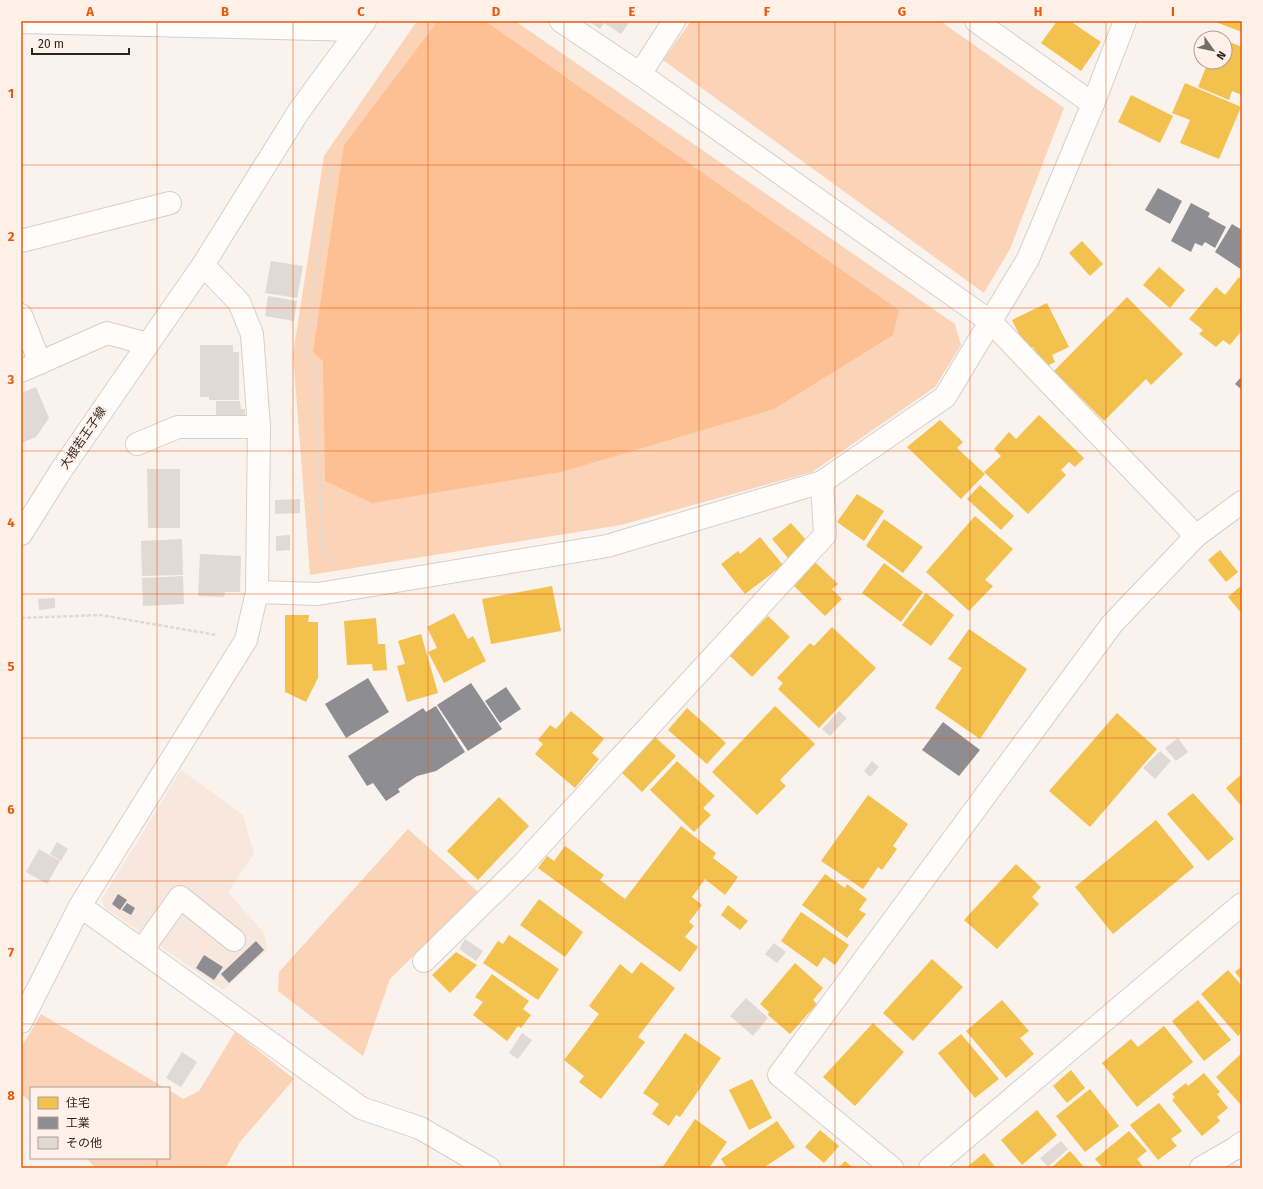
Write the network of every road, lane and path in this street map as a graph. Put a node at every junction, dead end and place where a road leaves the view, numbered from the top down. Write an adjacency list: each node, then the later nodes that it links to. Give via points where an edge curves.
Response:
1 (561, 21): 7 (street)
2 (674, 21): 7 (street)
3 (976, 21): 8 (street)
4 (1125, 21): 8 (street)
5 (21, 22): 6 (street)
6 (361, 26): 12 (street, 大根若王子線, via 299,111)
7 (640, 74): 14 (street)
8 (1093, 104): 14 (street, via 1028,260)
9 (332, 162): 23 (path, via 305,353 315,365 322,548)
10 (170, 203): 11 (street)
11 (21, 241)
12 (203, 265): 15 (street, 大根若王子線); 17 (street, via 239,302 252,334)
13 (21, 315): 16 (street)
14 (991, 322): 19 (street, via 945,397); 22 (street)
15 (148, 344): 16 (street, via 107,333); 21 (street, 大根若王子線, via 60,472)
16 (30, 367)
17 (258, 427): 18 (street, via 178,427); 24 (street)
18 (137, 444)
19 (822, 482): 23 (street, via 606,546); 31 (street, via 825,535 520,867)
20 (1242, 502): 22 (street)
21 (21, 534)
22 (1196, 536): 35 (street, via 1112,624 779,1075)
23 (348, 589): 24 (street, via 318,594)
24 (257, 592): 26 (street)
25 (21, 618): 26 (path, via 100,615)
26 (246, 640): 28 (street)
27 (1242, 904): 36 (street)
28 (80, 906): 30 (street); 32 (street)
29 (234, 940): 30 (street, via 180,897)
30 (142, 950): 34 (street, via 361,1108 420,1128)
31 (424, 961)
32 (21, 1022)
33 (1242, 1143): 37 (street)
34 (489, 1168)
35 (892, 1168)
36 (930, 1168)
37 (1201, 1168)

